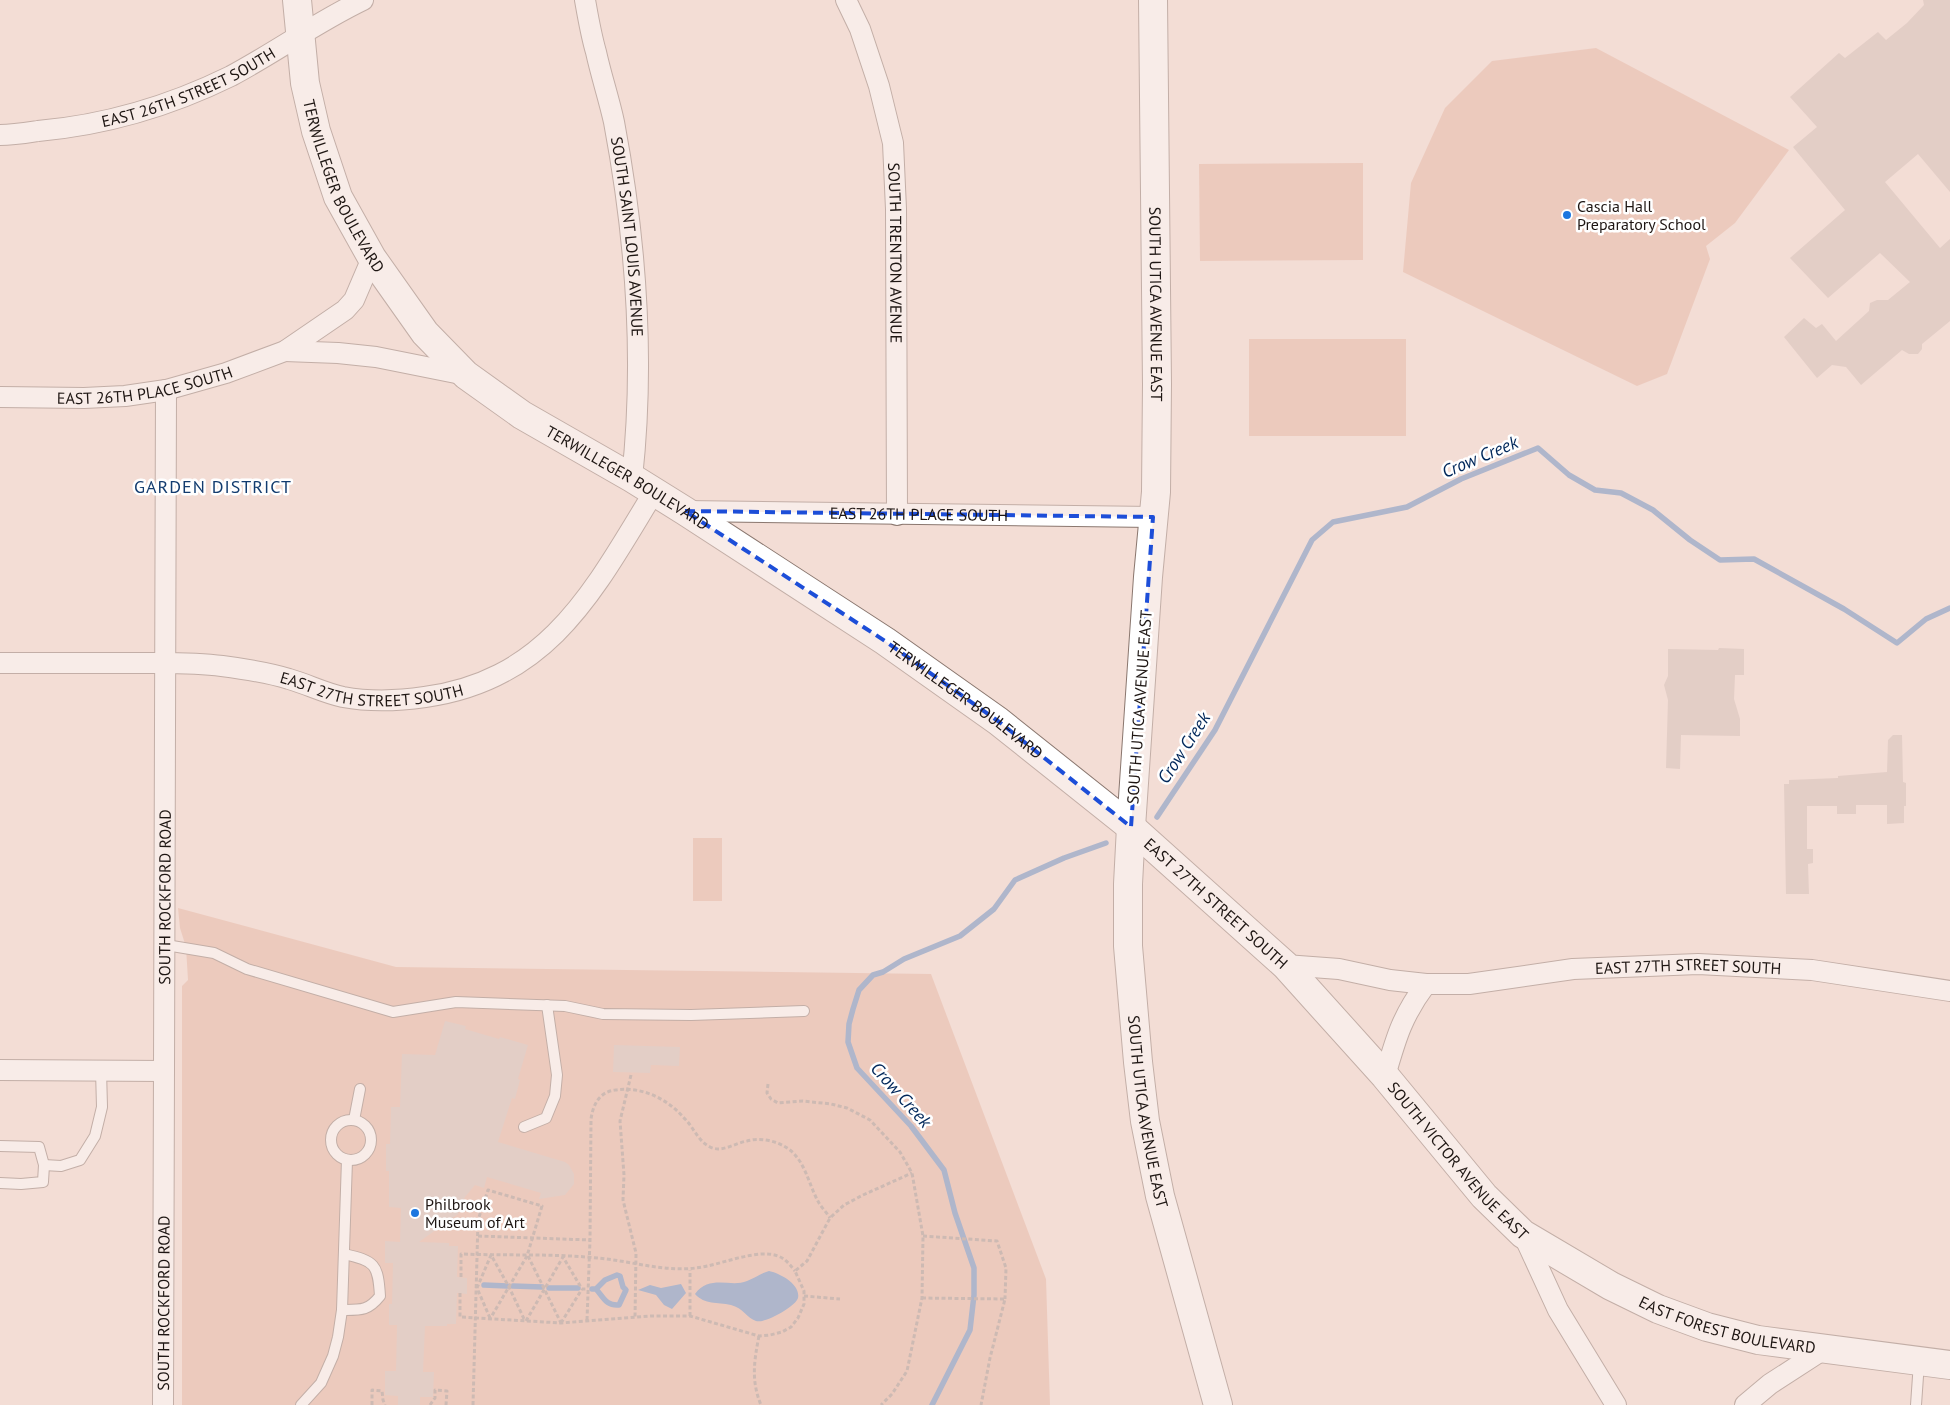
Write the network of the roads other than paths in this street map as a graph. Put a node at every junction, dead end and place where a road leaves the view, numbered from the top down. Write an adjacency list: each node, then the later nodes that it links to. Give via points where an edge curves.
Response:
1 (297, 0): 6 (street, TERWILLEGER BOULEVARD)
2 (363, 0): 6 (street, EAST 26TH STREET SOUTH)
3 (585, 0): 13 (street, SOUTH SAINT LOUIS AVENUE, via 614,121 624,185 638,328 636,441)
4 (846, 0): 15 (street, SOUTH TRENTON AVENUE, via 860,29 879,86 893,143)
5 (1153, 0): 16 (street, SOUTH UTICA AVENUE EAST, via 1157,384)
6 (300, 34): 7 (street, EAST 26TH STREET SOUTH, via 232,75 190,95 130,116 91,125); 8 (street, TERWILLEGER BOULEVARD, via 305,83 316,131 338,196)
7 (0, 134)
8 (372, 258): 9 (street, EAST 26TH PLACE SOUTH, via 354,300 345,310); 10 (street, TERWILLEGER BOULEVARD, via 425,333)
9 (285, 351): 10 (street, EAST 26TH PLACE SOUTH, via 376,357); 11 (street, EAST 26TH PLACE SOUTH, via 226,374)
10 (466, 375): 13 (street, TERWILLEGER BOULEVARD, via 522,415)
11 (166, 390): 12 (street, EAST 26TH PLACE SOUTH, via 84,398); 18 (street, SOUTH ROCKFORD ROAD)
12 (0, 397)
13 (643, 485): 14 (street, TERWILLEGER BOULEVARD); 18 (street, EAST 27TH STREET SOUTH, via 601,580 580,608 537,650 506,671 466,688 409,699 375,700 343,697 258,671 220,665)
14 (685, 511): 15 (street, EAST 26TH PLACE SOUTH); 19 (street, TERWILLEGER BOULEVARD, via 885,641 998,721)
15 (897, 515): 16 (street, EAST 26TH PLACE SOUTH)
16 (1153, 517): 19 (street, SOUTH UTICA AVENUE EAST)
17 (0, 663): 18 (street, EAST 27TH STREET SOUTH)
18 (166, 663): 20 (street, SOUTH ROCKFORD ROAD)
19 (1131, 827): 21 (street, EAST 27TH STREET SOUTH); 45 (street, SOUTH UTICA AVENUE EAST, via 1128,946 1145,1121 1166,1222)
20 (166, 945): 24 (lane, via 214,953 247,969 393,1012 456,1002); 28 (street, SOUTH ROCKFORD ROAD)
21 (1284, 965): 22 (street, EAST 27TH STREET SOUTH, via 1339,969); 29 (street, SOUTH VICTOR AVENUE EAST)
22 (1426, 984): 23 (street, EAST 27TH STREET SOUTH, via 1469,984 1573,969 1698,964 1812,970); 29 (street, via 1410,1005 1399,1028)
23 (1950, 991)
24 (547, 1006): 25 (lane, via 565,1006 603,1014 691,1015); 32 (lane, via 557,1075 555,1096 546,1118)
25 (804, 1010)
26 (0, 1070): 27 (street)
27 (102, 1070): 28 (street); 35 (lane, via 102,1107 95,1136 80,1160 61,1166)
28 (164, 1071): 43 (street, SOUTH ROCKFORD ROAD)
29 (1385, 1076): 37 (street, SOUTH VICTOR AVENUE EAST, via 1484,1196)
30 (360, 1090): 31 (lane)
31 (354, 1120): 34 (lane, via 338,1123 331,1134 334,1153); 34 (lane, via 369,1130 371,1143 364,1155)
32 (524, 1127)
33 (0, 1146): 35 (lane, via 39,1147)
34 (346, 1160): 38 (lane)
35 (44, 1165): 36 (lane, via 42,1182)
36 (0, 1183)
37 (1523, 1234): 40 (street, EAST FOREST BOULEVARD, via 1611,1286 1707,1328 1758,1340); 46 (street, SOUTH VICTOR AVENUE EAST, via 1558,1310)
38 (344, 1254): 39 (lane); 39 (lane, via 371,1262 379,1274 380,1296 363,1310)
39 (342, 1310): 44 (lane, via 328,1371)
40 (1824, 1349): 41 (street, EAST FOREST BOULEVARD); 47 (street, via 1770,1384)
41 (1919, 1361): 42 (street, EAST FOREST BOULEVARD); 48 (lane)
42 (1950, 1365)
43 (163, 1405)
44 (301, 1405)
45 (1218, 1405)
46 (1616, 1405)
47 (1745, 1405)
48 (1916, 1405)

